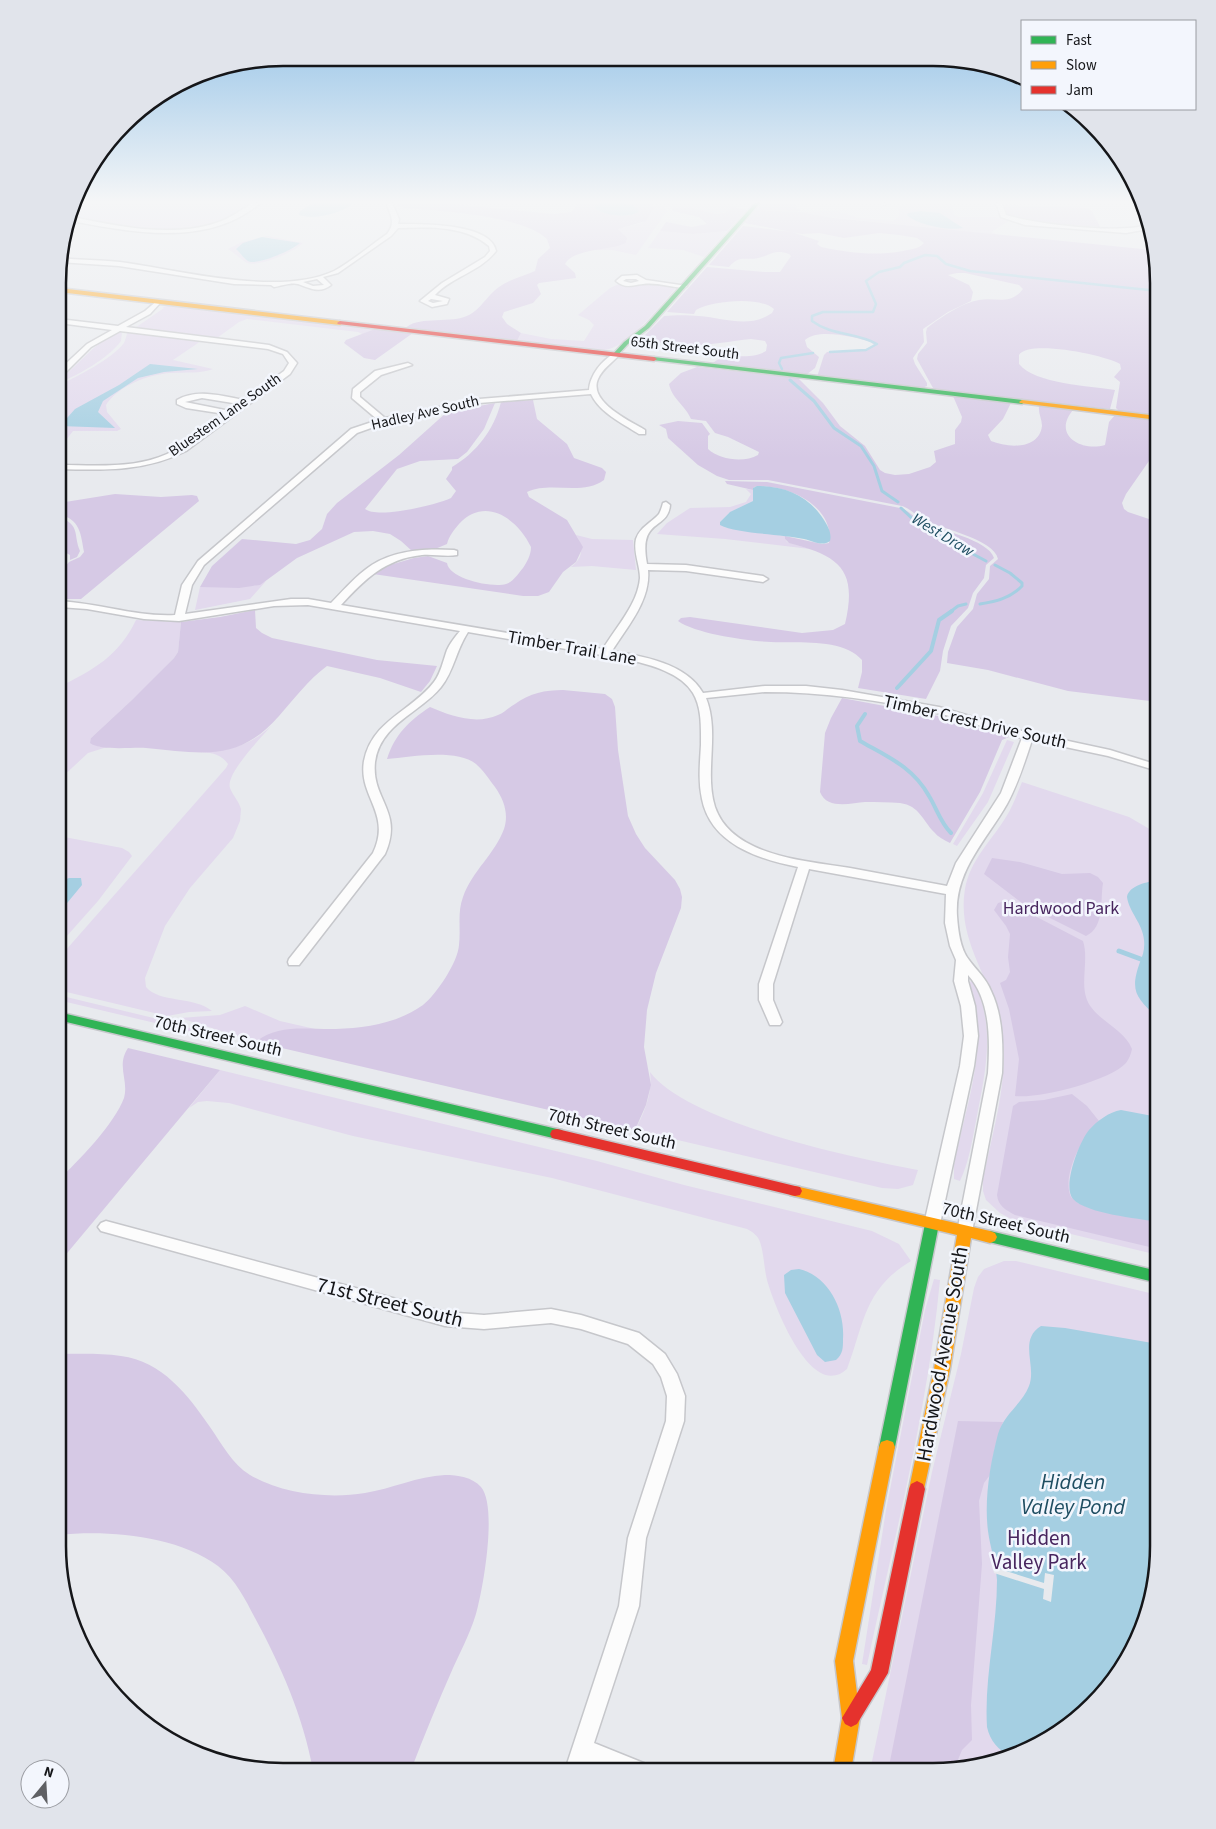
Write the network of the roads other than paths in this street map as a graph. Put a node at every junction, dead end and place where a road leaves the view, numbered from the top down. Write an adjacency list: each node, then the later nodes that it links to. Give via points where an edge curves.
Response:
1 (440, 288): 4 (street)
2 (682, 288): 8 (street, via 645,329)
3 (66, 291): 5 (street, 65th Street South)
4 (430, 297)
5 (158, 302): 7 (street, via 156,307 138,319); 8 (street, 65th Street South)
6 (66, 322): 7 (street)
7 (116, 328): 10 (street, via 87,347); 12 (street, Bluestem Lane South, via 270,347 289,356 292,362 288,370)
8 (615, 355): 11 (street, via 595,378); 14 (street, 65th Street South)
9 (408, 365): 15 (street, via 378,373 355,393 358,400)
10 (66, 367)
11 (593, 392): 15 (street, Hadley Ave South, via 488,399); 16 (street, via 603,406)
12 (245, 403): 13 (street, Bluestem Lane South); 13 (street, via 197,396 180,402 186,406)
13 (231, 413): 17 (street, Bluestem Lane South, via 183,449 162,459 126,466)
14 (1150, 417)
15 (383, 421): 24 (street, Hadley Ave South, via 347,436 201,563 187,585)
16 (642, 432)
17 (66, 467)
18 (666, 505): 20 (street, via 663,514 642,534)
19 (454, 553): 23 (street, via 420,553 383,562)
20 (644, 567): 21 (street, via 686,568); 26 (street, via 640,594)
21 (762, 579)
22 (66, 604): 24 (street, Timber Trail Lane, via 141,616)
23 (334, 606): 24 (street, Timber Trail Lane, via 274,602); 25 (street, Timber Trail Lane)
24 (179, 618)
25 (465, 630): 26 (street, Timber Trail Lane); 33 (street, via 452,650 438,685 396,717 376,743 369,773 386,820 385,842)
26 (606, 652): 27 (street, Timber Trail Lane, via 666,668 686,680)
27 (700, 696): 28 (street, Timber Crest Drive South, via 765,689 828,691 939,710); 30 (street, via 705,717 706,794 717,823 730,836 752,849)
28 (1028, 736): 29 (street, Timber Crest Drive South, via 1104,751); 31 (street, Hardwood Avenue South, via 997,811 962,861)
29 (1150, 765)
30 (805, 864): 31 (street); 35 (street, via 766,984 766,1000)
31 (952, 891): 32 (street, Hardwood Avenue South, via 952,930)
32 (962, 961): 36 (street, Hardwood Avenue South, via 961,981 972,1036); 38 (street, Hardwood Avenue South, via 979,979 990,1006 996,1052 995,1073)
33 (294, 962)
34 (66, 1018): 36 (street, 70th Street South)
35 (775, 1022)
36 (932, 1224): 38 (street, 70th Street South); 40 (street, Hardwood Avenue South, via 844,1661)
37 (106, 1227): 41 (street, 71st Street South, via 445,1319 477,1322 536,1316 569,1319 633,1338 652,1352 673,1382 675,1421 637,1538 629,1606)
38 (965, 1232): 39 (street, 70th Street South); 40 (street, Hardwood Avenue South, via 942,1369 879,1673)
39 (1150, 1275)
40 (851, 1718): 44 (street, Hardwood Avenue South)
41 (582, 1749): 42 (street); 43 (street)
42 (577, 1763)
43 (618, 1763)
44 (843, 1763)

